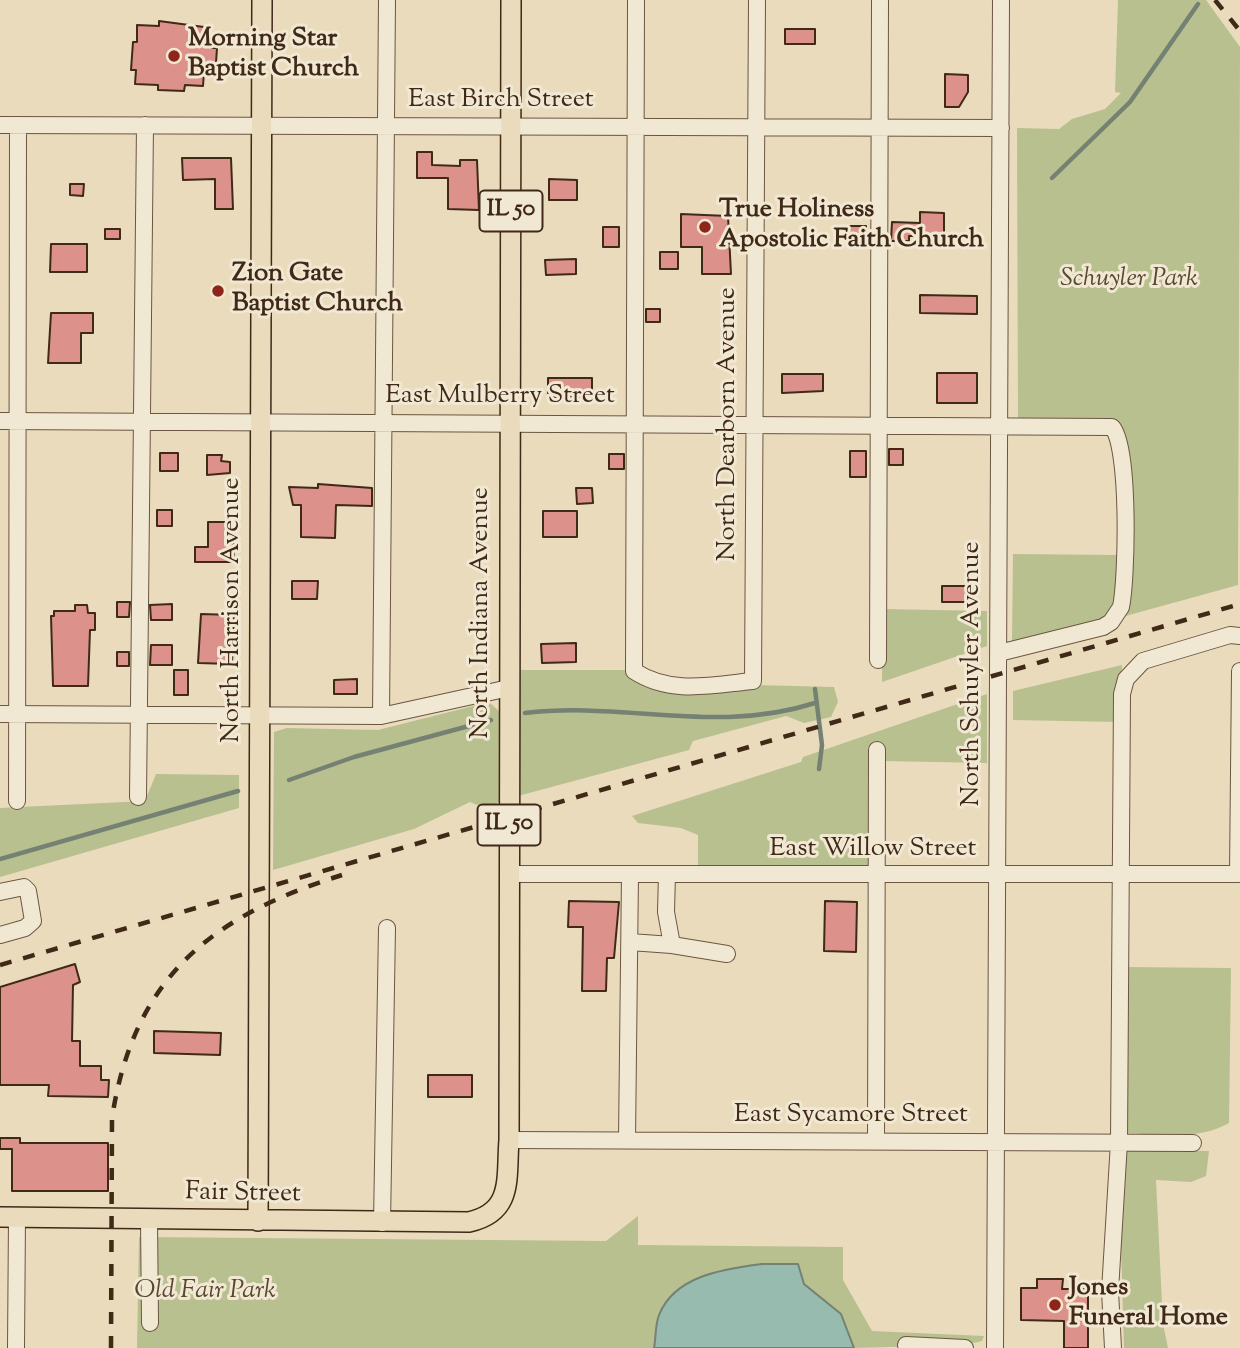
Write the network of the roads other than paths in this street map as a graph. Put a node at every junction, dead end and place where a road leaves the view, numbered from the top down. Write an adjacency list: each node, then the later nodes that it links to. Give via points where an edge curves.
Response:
1 (262, 0): 11 (main road, North Harrison Avenue)
2 (387, 0): 12 (street)
3 (511, 0): 13 (main road, North Indiana Avenue / IL 50)
4 (636, 0): 14 (street)
5 (757, 0): 15 (street, North Dearborn Avenue)
6 (880, 0): 16 (street)
7 (1002, 0): 17 (street, North Schuyler Avenue)
8 (0, 125): 9 (street, East Birch Street)
9 (18, 125): 10 (street, East Birch Street); 19 (street)
10 (145, 125): 11 (street, East Birch Street); 20 (street)
11 (261, 125): 12 (street, East Birch Street); 21 (main road, North Harrison Avenue)
12 (386, 126): 13 (street, East Birch Street); 22 (street)
13 (511, 126): 14 (street, East Birch Street); 23 (main road, North Indiana Avenue / IL 50)
14 (635, 126): 15 (street, East Birch Street); 24 (street)
15 (756, 127): 16 (street, East Birch Street); 25 (street, North Dearborn Avenue)
16 (880, 127): 17 (street, East Birch Street); 26 (street)
17 (1001, 128): 27 (street, North Schuyler Avenue)
18 (0, 421): 19 (street, East Mulberry Street)
19 (17, 421): 20 (street, East Mulberry Street); 34 (street)
20 (142, 422): 21 (street, East Mulberry Street); 35 (street)
21 (262, 422): 22 (street, East Mulberry Street); 36 (main road, North Harrison Avenue)
22 (383, 422): 23 (street, East Mulberry Street); 37 (street)
23 (510, 423): 24 (street, East Mulberry Street); 32 (main road, North Indiana Avenue / IL 50)
24 (635, 423): 25 (street, East Mulberry Street); 25 (street, North Dearborn Avenue, via 634,671 652,683 676,688 753,681)
25 (754, 423): 26 (street, East Mulberry Street)
26 (879, 424): 27 (street, East Mulberry Street); 30 (street)
27 (1000, 424): 29 (street, North Schuyler Avenue); 29 (street, East Mulberry Street, via 1112,427 1122,449 1124,477 1123,597 1117,615 1103,626)
28 (1240, 636): 45 (street, via 1143,661 1126,679 1122,694)
29 (999, 653): 46 (street, North Schuyler Avenue)
30 (878, 660)
31 (1240, 671): 45 (street, East Willow Street, via 1238,874)
32 (509, 688): 37 (street); 41 (main road, North Indiana Avenue / IL 50)
33 (0, 714): 34 (street)
34 (17, 714): 35 (street); 40 (street)
35 (139, 715): 36 (street); 39 (street)
36 (259, 715): 37 (street); 62 (main road, North Harrison Avenue)
37 (381, 716)
38 (877, 750): 44 (street)
39 (138, 797)
40 (17, 801)
41 (509, 874): 42 (street, East Willow Street); 53 (main road, North Indiana Avenue / IL 50)
42 (630, 874): 43 (street, East Willow Street); 50 (street)
43 (667, 874): 44 (street, East Willow Street); 51 (street)
44 (877, 875): 46 (street, East Willow Street); 55 (street)
45 (1121, 875): 46 (street, East Willow Street); 57 (street)
46 (998, 876): 56 (street, North Schuyler Avenue)
47 (0, 892): 49 (street, via 24,887 33,921)
48 (387, 929): 63 (street)
49 (0, 935)
50 (629, 942): 51 (street); 54 (street)
51 (671, 944): 52 (street)
52 (727, 954)
53 (509, 1140): 54 (street, East Sycamore Street); 60 (main road, North Indiana Avenue / IL 50, via 505,1193 499,1209)
54 (627, 1140): 55 (street, East Sycamore Street)
55 (876, 1141): 56 (street, East Sycamore Street)
56 (996, 1142): 57 (street, East Sycamore Street); 69 (street, North Schuyler Avenue)
57 (1119, 1142): 58 (street, East Sycamore Street); 70 (street, via 1110,1291)
58 (1193, 1143)
59 (9, 1217): 61 (main road, Fair Street / IL 50); 66 (street)
60 (486, 1218): 63 (main road, Fair Street / IL 50)
61 (149, 1219): 62 (main road, Fair Street / IL 50); 64 (street)
62 (258, 1221): 63 (main road, Fair Street / IL 50)
63 (382, 1223)
64 (150, 1323)
65 (906, 1345): 67 (street)
66 (16, 1348)
67 (946, 1348): 68 (street)
68 (965, 1348)
69 (995, 1348)
70 (1113, 1348)

